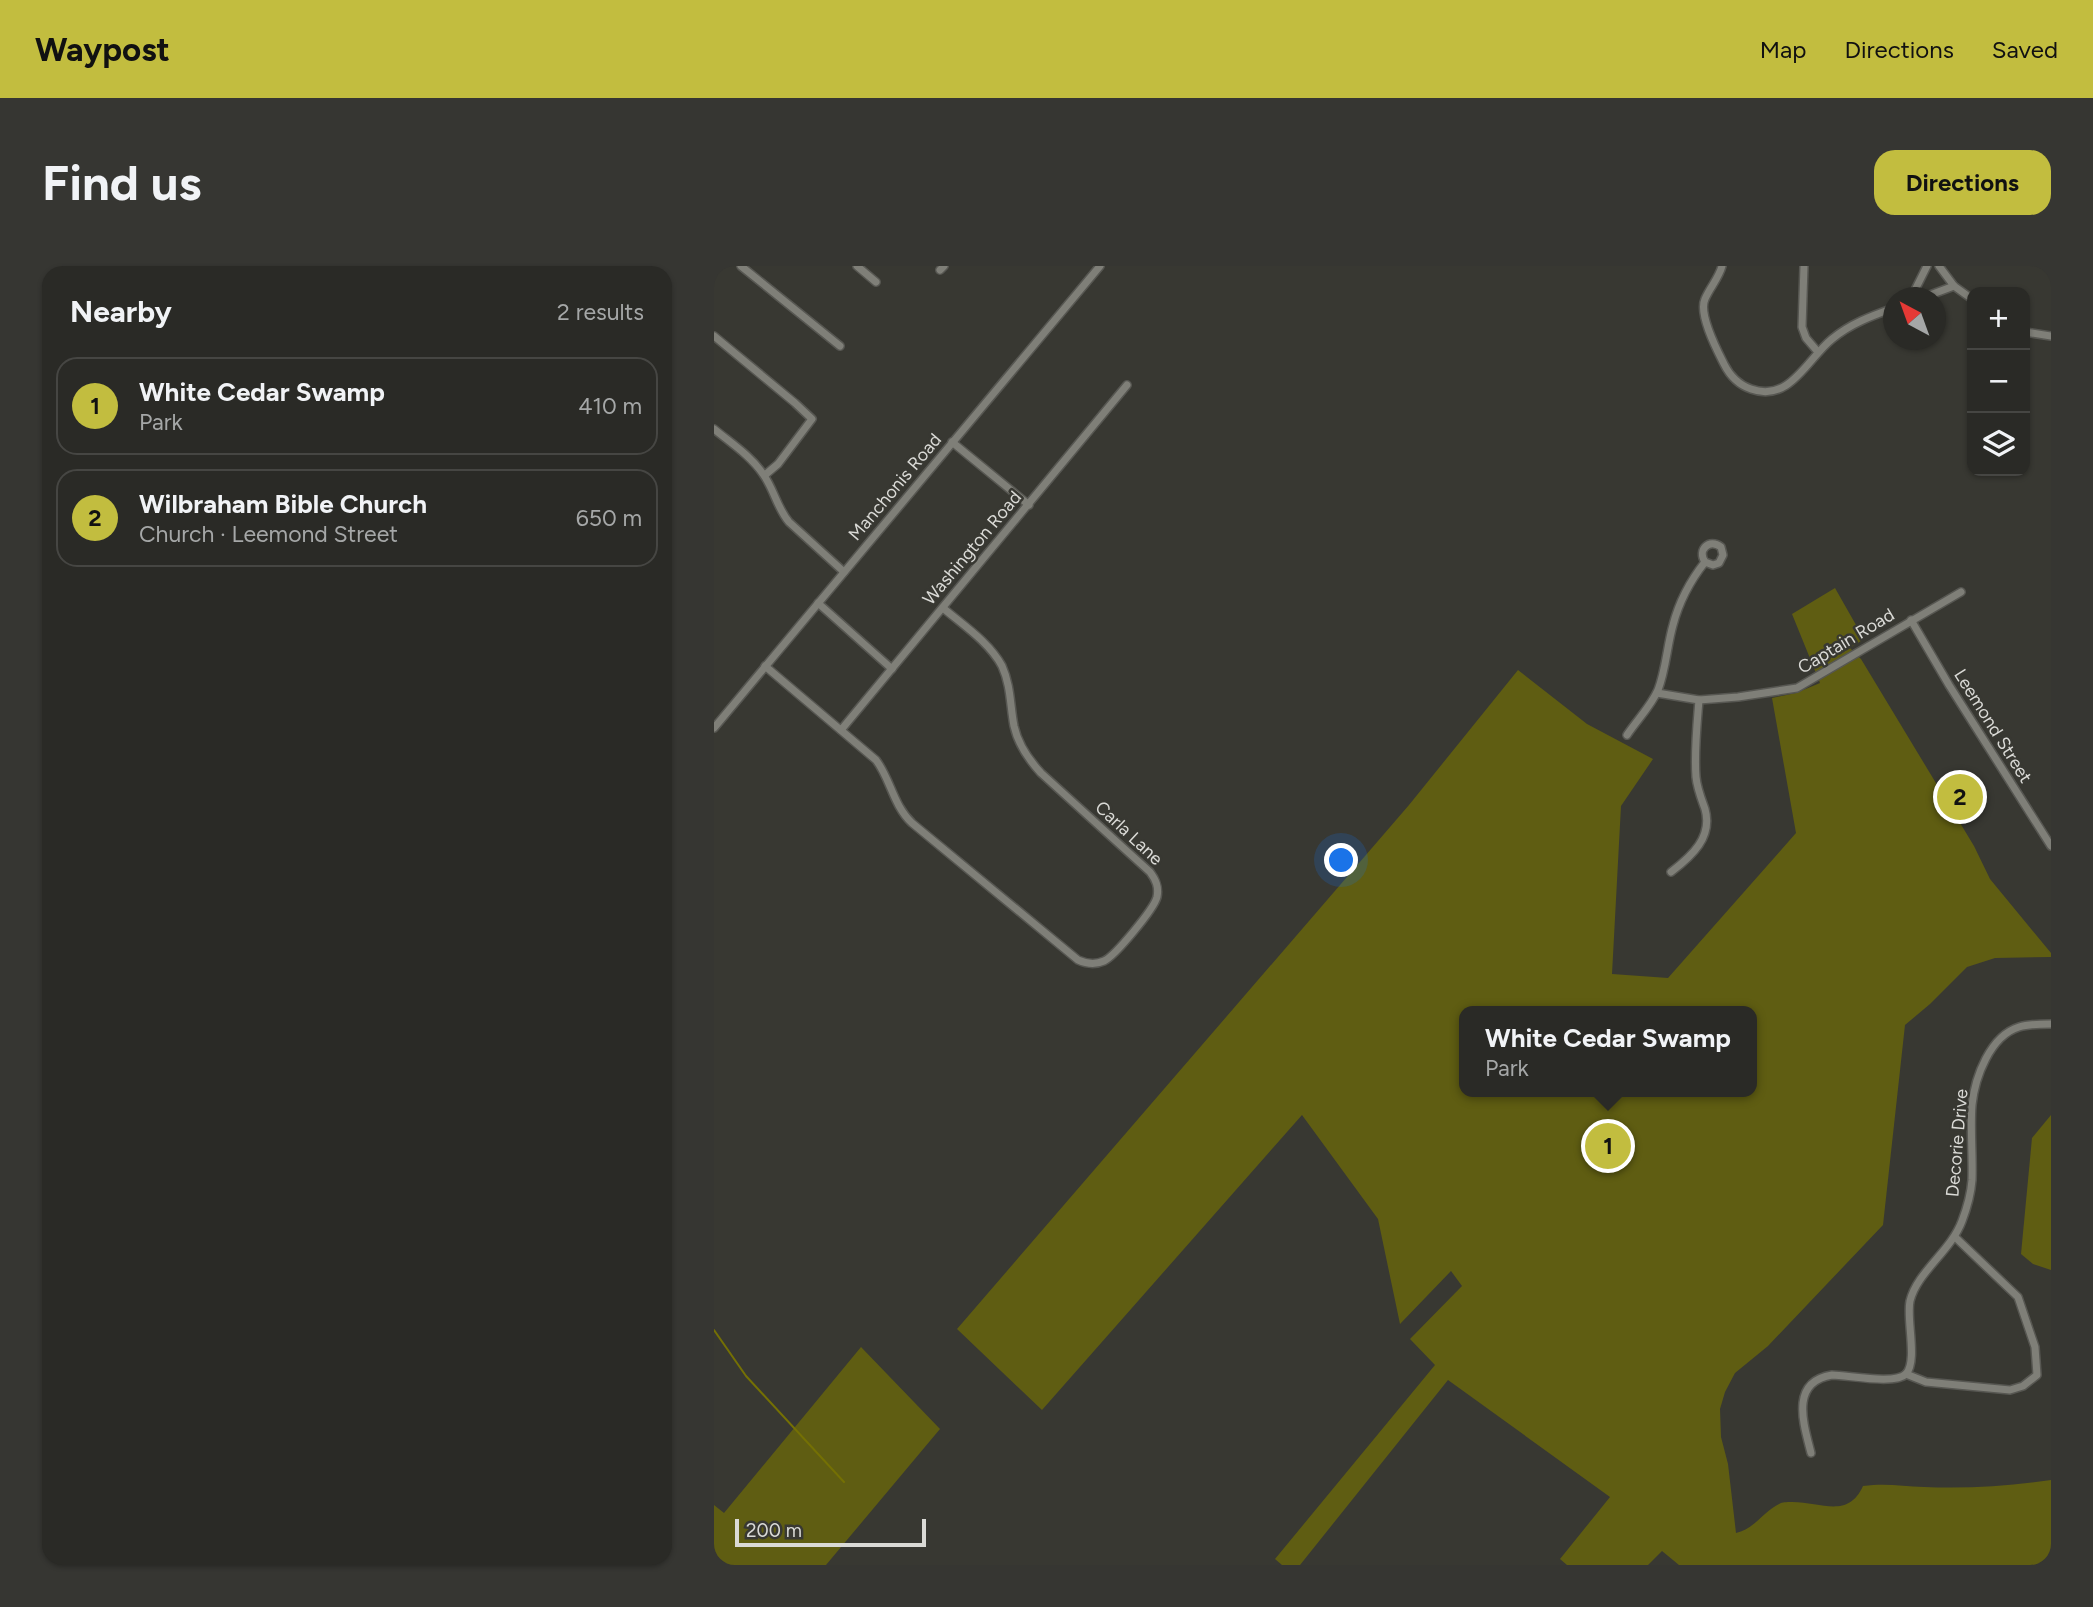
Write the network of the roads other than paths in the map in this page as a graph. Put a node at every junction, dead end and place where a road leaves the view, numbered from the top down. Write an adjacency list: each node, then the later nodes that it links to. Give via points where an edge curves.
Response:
1 (741, 266): 17 (street)
2 (857, 266): 8 (street)
3 (1100, 266): 21 (street, Manchonis Road)
4 (1722, 266): 18 (street, via 1703,302 1703,314 1725,366 1740,384 1760,392 1775,391 1798,377)
5 (1804, 266): 18 (street, via 1802,327)
6 (1927, 266): 10 (street)
7 (1939, 266): 9 (street)
8 (876, 282)
9 (1954, 286): 11 (street); 12 (street)
10 (1916, 287)
11 (1946, 289)
12 (1967, 295)
13 (1883, 312): 18 (street, via 1852,325)
14 (2030, 333): 16 (street)
15 (714, 336): 22 (street, via 812,419)
16 (2051, 336)
17 (840, 346)
18 (1818, 352)
19 (1127, 385): 23 (street, Washington Road)
20 (714, 429): 22 (street)
21 (952, 442): 23 (street); 25 (street, Manchonis Road)
22 (765, 475): 25 (street, via 783,515)
23 (1029, 505): 28 (street, Washington Road)
24 (1705, 562): 32 (street, via 1679,607)
25 (844, 572): 27 (street, Manchonis Road)
26 (1961, 592): 29 (street, Captain Road)
27 (818, 603): 30 (street, Manchonis Road); 31 (street)
28 (943, 608): 31 (street, Washington Road); 35 (street, Carla Lane, via 1001,664 1016,733 1034,766 1154,876 1158,887 1154,904 1117,950 1096,964 1073,956 905,816 879,765)
29 (1911, 620): 33 (street, Captain Road, via 1797,688); 37 (street, Leemond Street)
30 (765, 666): 34 (street, Manchonis Road); 35 (street)
31 (892, 669): 35 (street, Washington Road)
32 (1657, 693): 33 (street, Captain Road); 36 (street)
33 (1699, 700): 38 (street, via 1695,772 1707,816 1706,831 1698,847)
34 (714, 728)
35 (841, 730)
36 (1627, 735)
37 (2051, 846)
38 (1671, 872)
39 (2051, 1024): 40 (street, Decorie Drive, via 2023,1026 2007,1033 1984,1062 1972,1107 1970,1194)
40 (1955, 1237): 41 (street, Decorie Drive, via 1910,1300 1911,1358); 41 (street, via 2018,1297 2035,1347 2037,1375 2010,1390 1926,1382)
41 (1906, 1374): 42 (street, via 1889,1379 1832,1375 1814,1384 1802,1406)
42 (1811, 1453)

